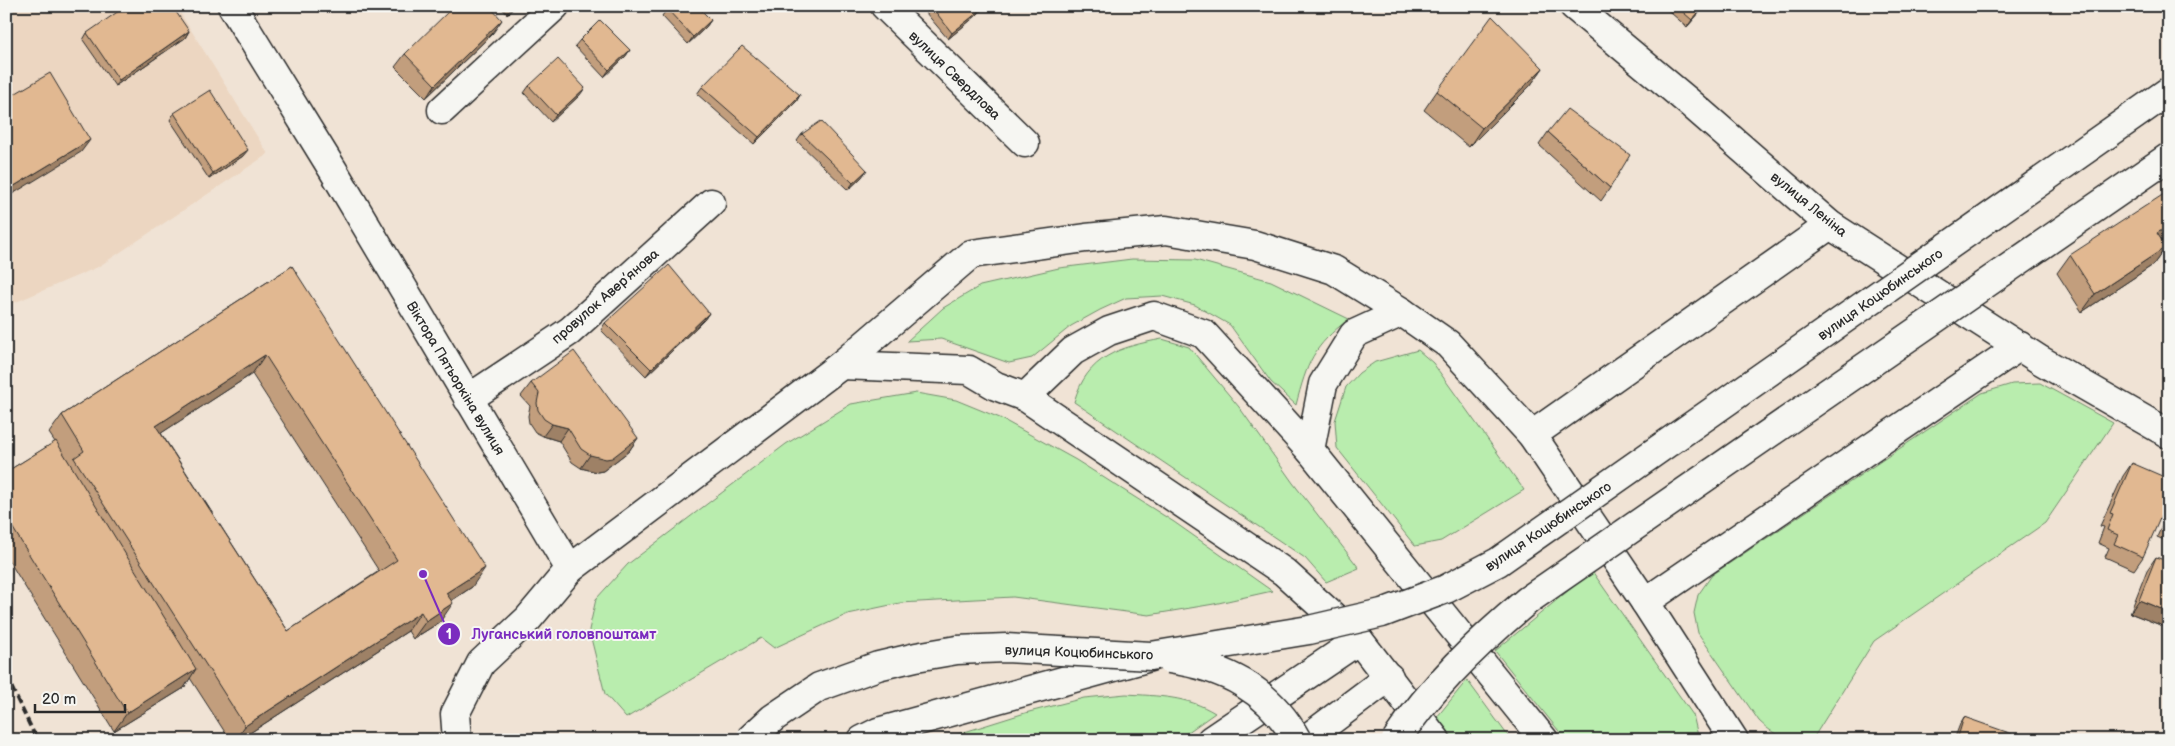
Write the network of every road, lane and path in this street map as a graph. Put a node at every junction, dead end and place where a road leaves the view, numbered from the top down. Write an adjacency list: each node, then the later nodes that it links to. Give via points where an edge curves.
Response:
1 (232, 6): 15 (street, Віктора Пятьоркіна вулиця)
2 (555, 6): 6 (street)
3 (885, 6): 7 (street, вулиця Свердлова)
4 (1574, 6): 10 (street, вулиця Леніна)
5 (2169, 90): 22 (street, вулиця Коцюбинського, bridge, via 1498,562 1446,589 1382,613 1309,630)
6 (442, 110)
7 (1025, 143)
8 (2169, 157): 30 (street, bridge, via 1528,600 1479,642)
9 (711, 203): 15 (street, провулок Авер’янова, via 570,330)
10 (1830, 225): 12 (street, вулиця Леніна); 17 (street)
11 (1402, 312): 13 (street, via 1334,270 1255,245 1166,230 971,254); 17 (street, via 1448,344); 18 (street, via 1354,334 1323,384)
12 (2020, 346): 16 (street, вулиця Леніна); 20 (street)
13 (840, 365): 14 (street, via 969,370); 19 (street)
14 (1025, 398): 18 (street, via 1073,351 1109,330 1154,316 1204,334); 21 (street, via 1284,572)
15 (468, 399): 19 (street, Віктора Пятьоркіна вулиця)
16 (2169, 434)
17 (1532, 435): 20 (street)
18 (1310, 450): 32 (street)
19 (570, 570): 24 (street, via 528,619 481,663 455,714)
20 (1645, 602): 33 (street)
21 (1359, 640): 23 (street); 27 (street)
22 (1151, 656): 25 (street, вулиця Коцюбинського, bridge, via 1006,648 957,650 916,657 878,666 819,688 773,718); 26 (street, via 878,732); 28 (street, bridge, via 1221,671 1254,688 1286,720)
23 (1389, 677): 29 (street); 31 (street)
24 (457, 740)
25 (749, 740)
26 (862, 740)
27 (1212, 740)
28 (1297, 740)
29 (1306, 740)
30 (1396, 740)
31 (1436, 740)
32 (1544, 740)
33 (1734, 740)

